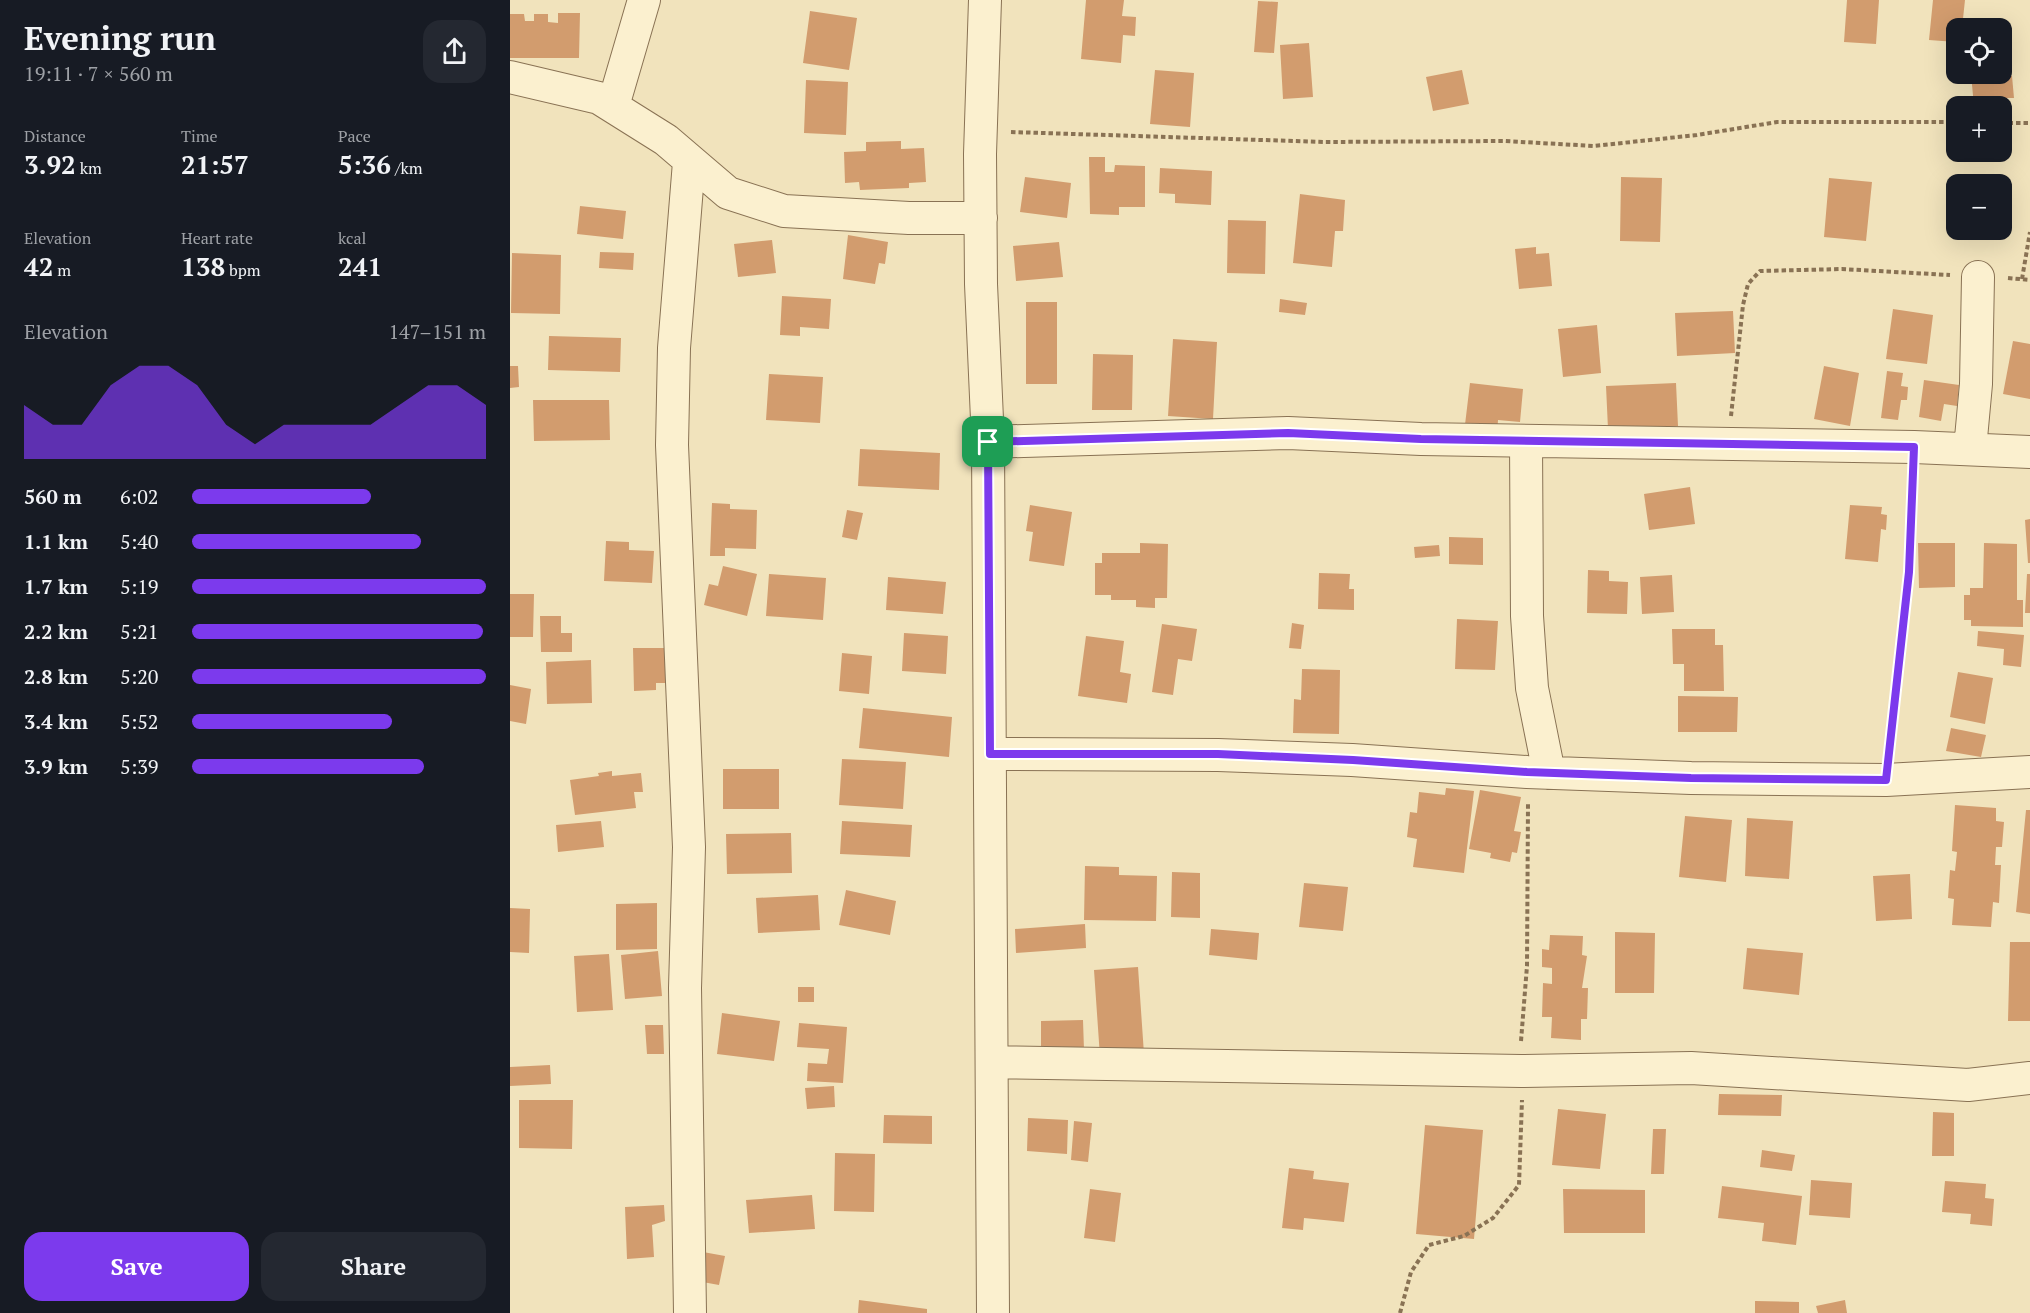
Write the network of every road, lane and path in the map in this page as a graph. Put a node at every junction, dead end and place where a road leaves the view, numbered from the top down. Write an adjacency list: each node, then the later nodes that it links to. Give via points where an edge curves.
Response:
1 (644, 0): 4 (street)
2 (985, 0): 8 (street)
3 (510, 77): 4 (street, via 599,98)
4 (613, 106): 9 (street, via 666,140)
5 (1946, 122): 8 (path, via 1777,122 1594,146)
6 (2012, 123): 7 (path)
7 (2030, 123)
8 (981, 131): 10 (street)
9 (689, 162): 10 (street, via 728,193 784,211); 27 (street, via 674,348 672,445 689,847 685,988)
10 (981, 218): 16 (street)
11 (2030, 232): 13 (path)
12 (1978, 277): 13 (path); 17 (path, via 1842,269 1760,271 1748,284 1743,305); 19 (street)
13 (2022, 279): 14 (path)
14 (2030, 280)
15 (1526, 441): 16 (street, via 1288,433); 17 (street); 22 (street, via 1532,688)
16 (988, 442): 21 (street)
17 (1728, 444): 18 (street)
18 (1914, 447): 19 (street); 24 (path, via 1909,572)
19 (1970, 449): 20 (street)
20 (2030, 452)
21 (990, 754): 22 (street, via 1218,754); 25 (street)
22 (1549, 772): 24 (street)
23 (2030, 772): 24 (street)
24 (1886, 780)
25 (992, 1062): 26 (street, via 1521,1071 1690,1068 1968,1085); 28 (street)
26 (2030, 1078)
27 (690, 1313)
28 (993, 1313)

